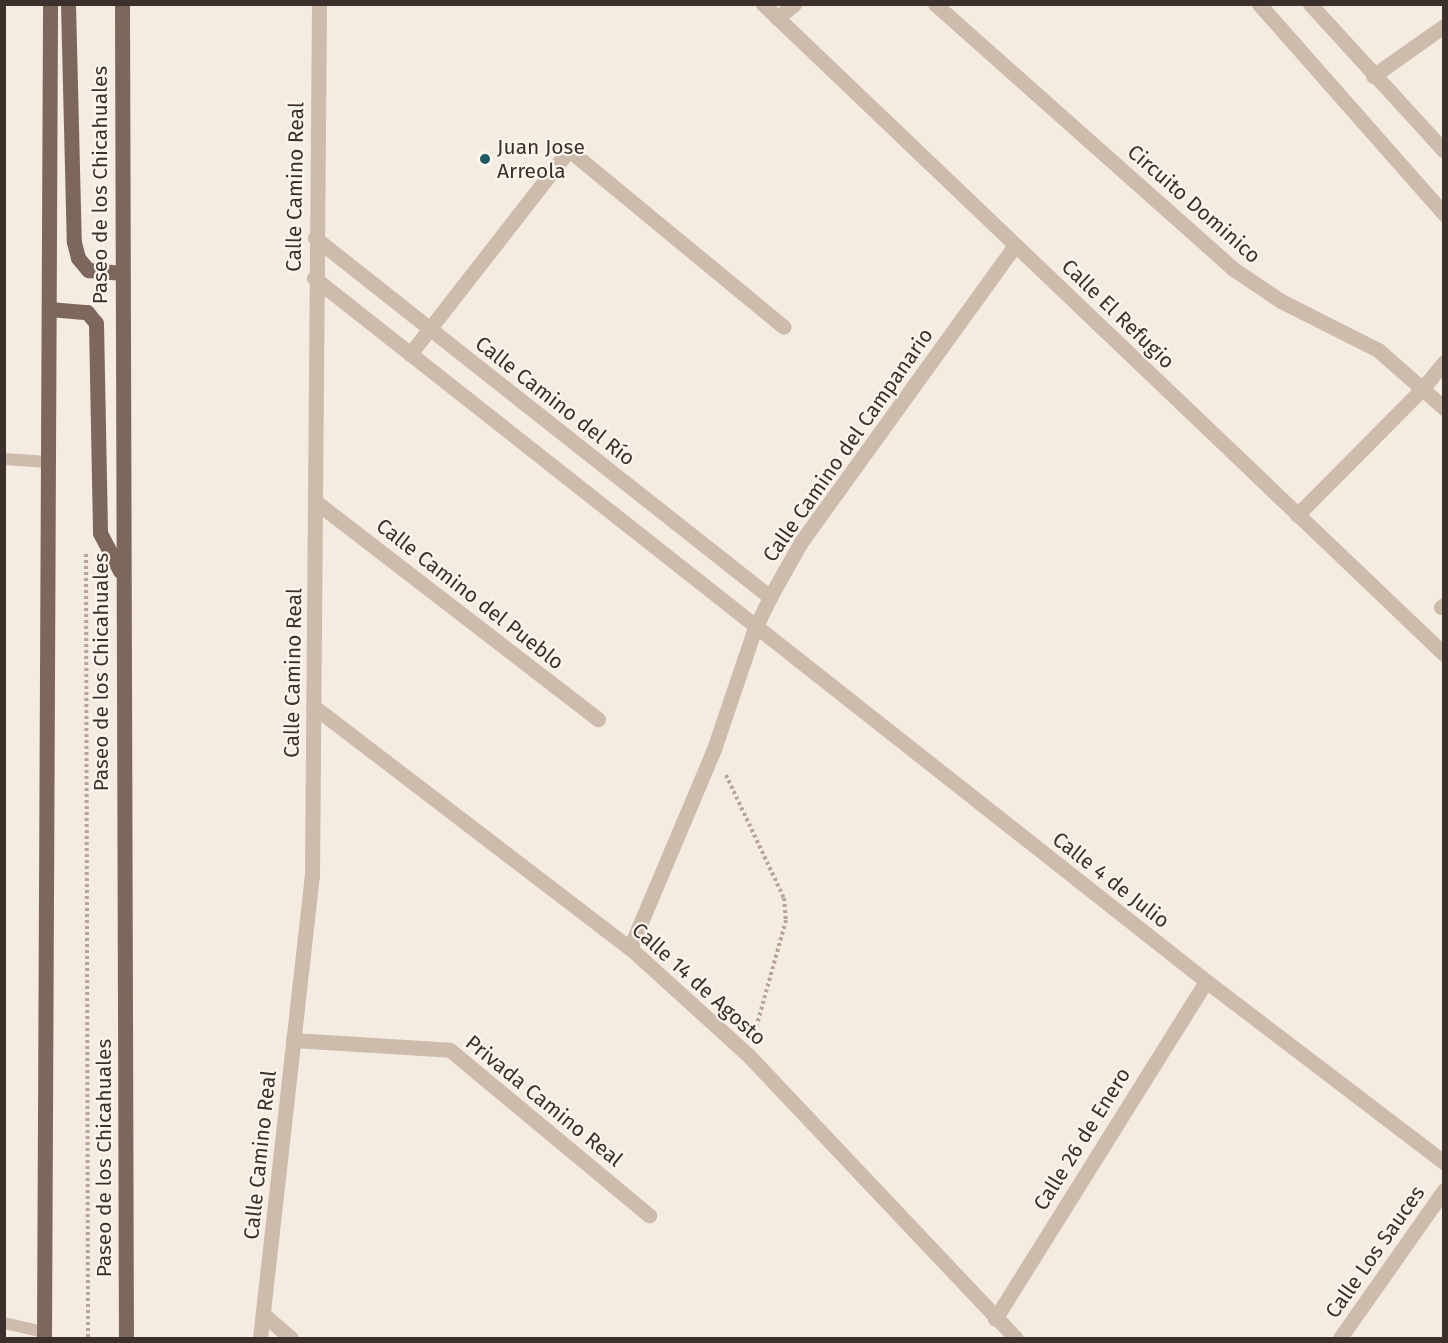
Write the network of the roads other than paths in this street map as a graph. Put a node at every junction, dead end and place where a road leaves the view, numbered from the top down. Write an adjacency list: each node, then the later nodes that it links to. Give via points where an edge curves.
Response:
1 (50, 4): 19 (main road)
2 (68, 4): 17 (main road, via 74,242 78,258 88,270)
3 (122, 4): 17 (main road, Paseo de los Chicahuales)
4 (319, 4): 15 (street, Calle Camino Real)
5 (763, 4): 10 (street, Calle El Refugio)
6 (794, 4): 10 (street)
7 (935, 4): 24 (street, Circuito Dominico, via 1232,268 1281,301 1378,350)
8 (1259, 4): 14 (street)
9 (1311, 4): 12 (street)
10 (777, 18): 16 (street, Calle El Refugio)
11 (1443, 26): 12 (street)
12 (1373, 76): 13 (street)
13 (1443, 151)
14 (1443, 214)
15 (315, 238): 18 (street, Calle Camino Real); 21 (street, Calle Camino del Río)
16 (1015, 245): 29 (street, Calle El Refugio); 31 (street, Calle Camino del Campanario, via 801,542)
17 (120, 273): 30 (main road, Paseo de los Chicahuales)
18 (314, 278): 22 (street); 28 (street, Calle Camino Real)
19 (50, 309): 27 (main road); 30 (main road, via 87,312 96,323 100,532)
20 (784, 327): 21 (street, via 569,150)
21 (429, 329): 22 (street); 31 (street, Calle Camino del Río)
22 (410, 354): 32 (street)
23 (1443, 362): 24 (street)
24 (1423, 388): 25 (street, Circuito Dominico); 29 (street)
25 (1443, 408)
26 (4, 459): 27 (lane)
27 (49, 462): 45 (main road)
28 (316, 502): 34 (street, Calle Camino Real); 35 (street, Calle Camino del Pueblo)
29 (1297, 515): 33 (street, Calle El Refugio)
30 (122, 574): 46 (main road, Paseo de los Chicahuales)
31 (770, 597): 32 (street, Calle Camino del Campanario)
32 (755, 628): 36 (street, Calle Camino del Campanario, via 714,749); 37 (street, Calle 4 de Julio)
33 (1443, 654)
34 (313, 706): 36 (street, Calle 14 de Agosto); 38 (street, Calle Camino Real, via 312,876)
35 (598, 719)
36 (630, 948): 43 (street, Calle 14 de Agosto, via 749,1056)
37 (1206, 981): 39 (street, Calle 4 de Julio); 43 (street, Calle 26 de Enero)
38 (294, 1040): 41 (street, Privada Camino Real, via 450,1050); 42 (street, Calle Camino Real)
39 (1443, 1162)
40 (1443, 1190): 50 (street, Calle Los Sauces)
41 (649, 1215)
42 (263, 1314): 47 (street, Calle Camino Real); 48 (street)
43 (995, 1319): 49 (street, Calle 14 de Agosto)
44 (4, 1323): 45 (lane)
45 (44, 1335)
46 (126, 1338)
47 (260, 1338)
48 (291, 1338)
49 (1016, 1338)
50 (1340, 1338)

